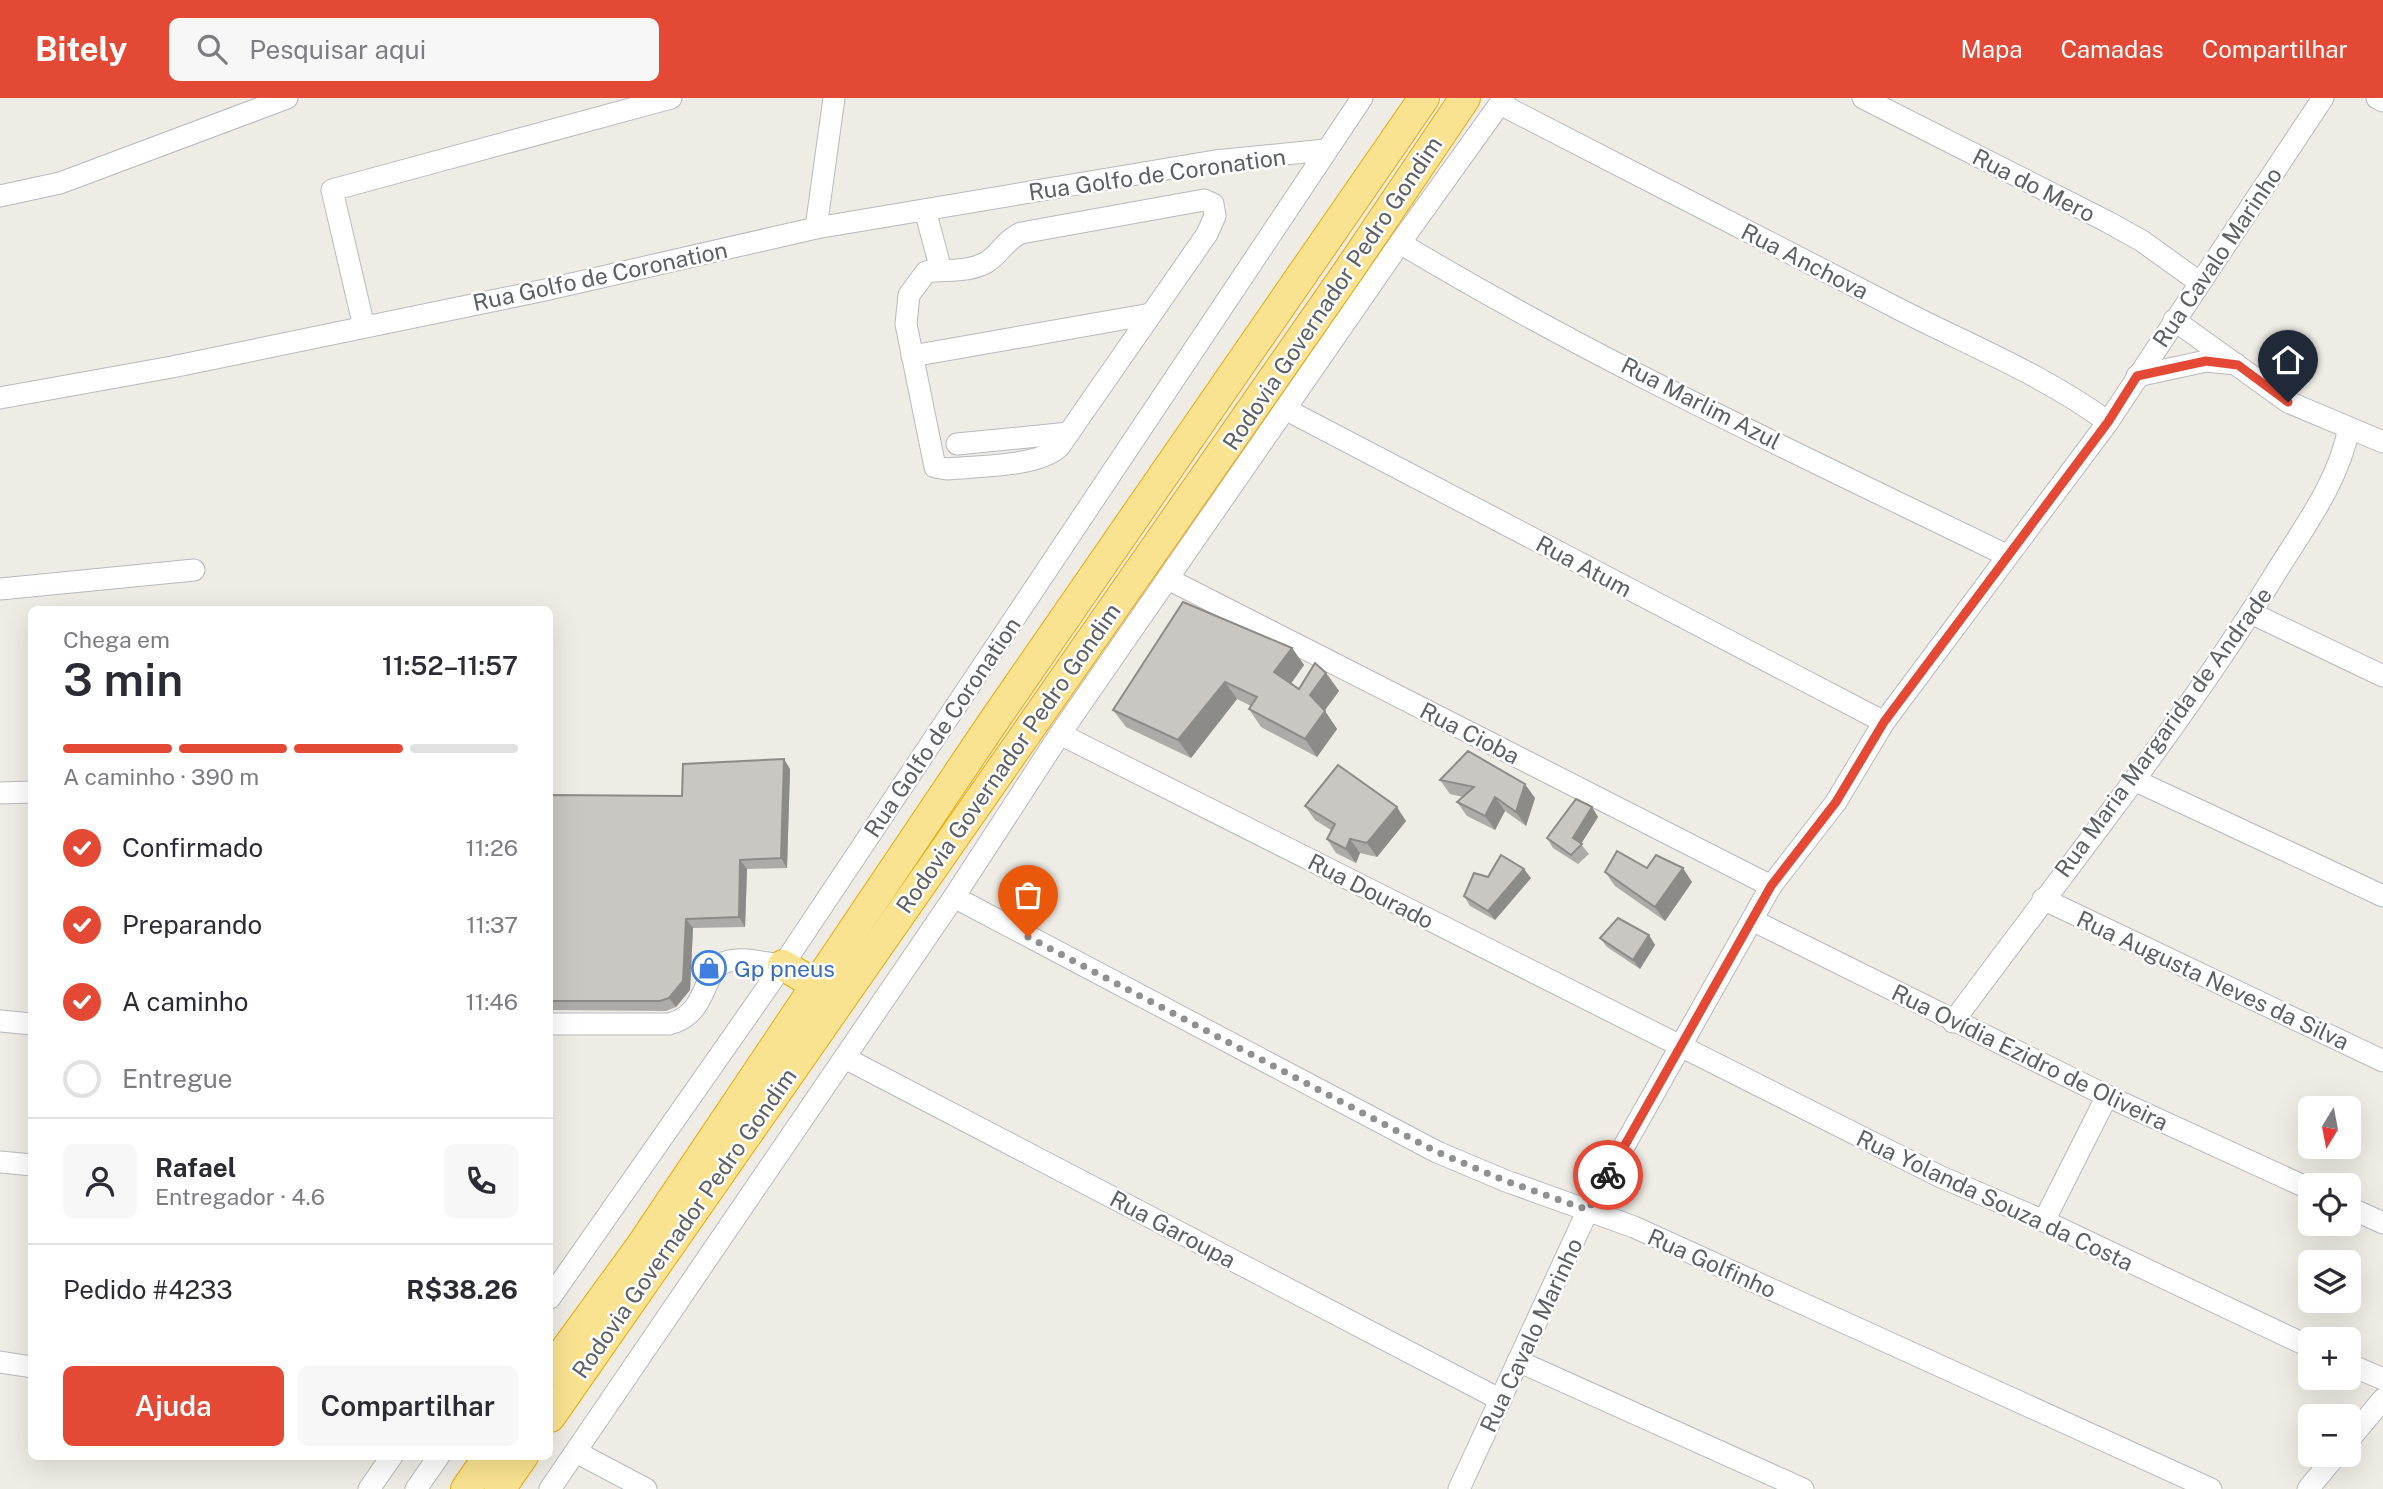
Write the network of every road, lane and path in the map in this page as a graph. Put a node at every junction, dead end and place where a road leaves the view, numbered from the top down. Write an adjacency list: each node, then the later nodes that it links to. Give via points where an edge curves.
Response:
1 (287, 98): 13 (street, via 60,183)
2 (671, 98): 21 (street, via 332,190)
3 (834, 98): 15 (street)
4 (1362, 98): 12 (street, Rua Golfo de Coronation)
5 (1424, 98): 49 (highway, Rodovia Governador Pedro Gondim)
6 (1465, 98): 75 (highway, Rodovia Governador Pedro Gondim)
7 (1863, 98): 18 (street, Rua do Mero, via 2108,222)
8 (2378, 98): 11 (street)
9 (2320, 99): 18 (street, Rua Cavalo Marinho)
10 (1502, 101): 16 (street); 27 (street, Rua Anchova, via 1902,311 1996,355 2070,395)
11 (2383, 101)
12 (1326, 150): 14 (street, Rua Golfo de Coronation, via 1215,161); 48 (street, Rua Golfo de Coronation)
13 (0, 195)
14 (925, 210): 15 (street, Rua Golfo de Coronation); 17 (street)
15 (816, 229): 21 (street, Rua Golfo de Coronation)
16 (1400, 243): 26 (street); 32 (street, Rua Marlim Azul, via 1472,287 1676,393)
17 (941, 270): 19 (street, via 966,271 988,261 1009,238 1021,233 1205,200 1213,204 1207,234); 22 (street, via 926,272 909,295 906,324)
18 (2199, 282): 20 (street, Rua Cavalo Marinho)
19 (1151, 314): 22 (street); 29 (street)
20 (2174, 320): 23 (street); 24 (street, Rua Cavalo Marinho)
21 (363, 327): 25 (street, Rua Golfo de Coronation)
22 (912, 356): 29 (street, via 935,467 1034,459 1052,454)
23 (2238, 365): 24 (street, via 2206,361); 28 (street, via 2288,402)
24 (2137, 376): 27 (street, Rua Cavalo Marinho)
25 (0, 398)
26 (1285, 410): 34 (street); 38 (street, Rua Atum)
27 (2108, 422): 32 (street, Rua Cavalo Marinho)
28 (2349, 428): 30 (street); 36 (street, Rua Maria Margarida de Andrade, via 2330,485)
29 (1069, 433): 31 (street)
30 (2383, 442)
31 (957, 444)
32 (2006, 555): 38 (street, Rua Cavalo Marinho)
33 (194, 570): 35 (street)
34 (1168, 579): 39 (street); 43 (street, Rua Cioba)
35 (0, 589)
36 (2251, 613): 37 (street); 40 (street, Rua Maria Margarida de Andrade)
37 (2383, 676)
38 (1884, 722): 43 (street, Rua Cavalo Marinho, via 1836,802)
39 (1060, 734): 45 (street); 54 (street, Rua Dourado)
40 (2134, 780): 44 (street); 46 (street, Rua Maria Margarida de Andrade)
41 (28, 792): 42 (street)
42 (0, 793)
43 (1771, 886): 47 (street, Rua Cavalo Marinho)
44 (2383, 896)
45 (954, 898): 55 (street); 61 (street, Rua Golfinho, via 1437,1152)
46 (2043, 900): 51 (street, Rua Maria Margarida de Andrade); 56 (street, Rua Augusta Neves da Silva)
47 (1752, 920): 51 (street, Rua Ovídia Ezidro de Oliveira); 54 (street, Rua Cavalo Marinho)
48 (783, 965): 49 (highway); 53 (street, via 729,961 716,967 695,1010 682,1021); 65 (street, Rua Golfo de Coronation)
49 (816, 985): 70 (highway, Rodovia Governador Pedro Gondim, via 641,1246)
50 (0, 1021): 52 (street)
51 (1953, 1022): 57 (street, Rua Ovídia Ezidro de Oliveira)
52 (28, 1024)
53 (553, 1024)
54 (1682, 1048): 61 (street, Rua Cavalo Marinho); 63 (street, Rua Yolanda Souza da Costa, via 1939,1176)
55 (845, 1058): 74 (street, Rua Garoupa); 77 (street)
56 (2383, 1061)
57 (2107, 1096): 60 (street, Rua Ovídia Ezidro de Oliveira); 63 (street)
58 (0, 1162): 59 (street)
59 (28, 1165)
60 (2298, 1184)
61 (1588, 1210): 67 (street, Rua Cavalo Marinho); 91 (street, Rua Golfinho)
62 (2361, 1213): 64 (street)
63 (2044, 1221): 66 (street, Rua Yolanda Souza da Costa)
64 (2383, 1223)
65 (553, 1294)
66 (2298, 1341)
67 (1518, 1361): 74 (street, Rua Cavalo Marinho); 90 (street)
68 (0, 1362): 69 (street)
69 (28, 1366)
70 (553, 1367)
71 (2361, 1370): 72 (street)
72 (2383, 1379)
73 (2383, 1399): 76 (street)
74 (1501, 1400): 89 (street, Rua Cavalo Marinho)
75 (553, 1413)
76 (2361, 1425)
77 (576, 1452): 87 (street); 88 (street)
78 (389, 1460): 83 (street)
79 (436, 1460): 84 (street)
80 (486, 1460): 85 (highway)
81 (520, 1460): 86 (highway)
82 (2326, 1467): 92 (street)
83 (369, 1489)
84 (416, 1489)
85 (466, 1489)
86 (500, 1489)
87 (550, 1489)
88 (646, 1489)
89 (1459, 1489)
90 (1803, 1489)
91 (2211, 1489)
92 (2308, 1489)

